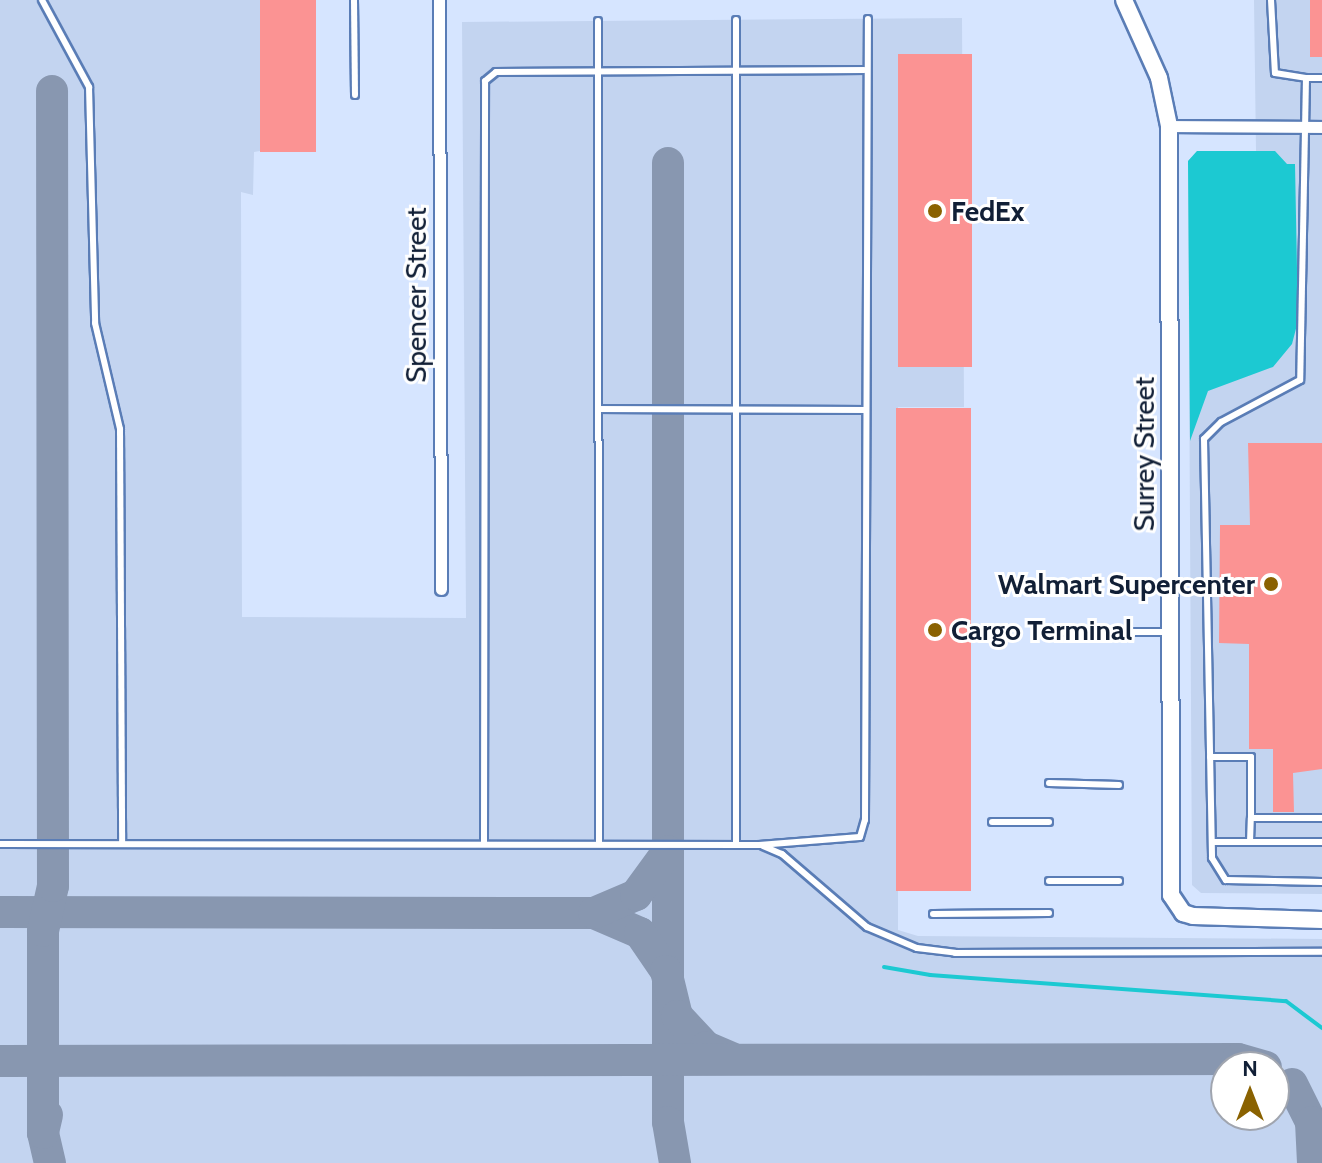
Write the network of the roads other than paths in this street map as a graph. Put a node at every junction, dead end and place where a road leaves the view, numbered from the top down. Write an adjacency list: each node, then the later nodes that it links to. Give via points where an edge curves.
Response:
1 (42, 0): 35 (lane, via 84,70 90,95 95,323 120,429)
2 (354, 0): 14 (lane)
3 (439, 0): 21 (street, Spencer Street)
4 (1124, 0): 15 (street, Surrey Street, via 1154,64)
5 (1271, 0): 12 (lane, via 1275,73)
6 (868, 19): 9 (lane)
7 (736, 20): 11 (lane)
8 (598, 21): 10 (lane)
9 (864, 70): 11 (lane); 20 (lane)
10 (598, 71): 11 (lane); 18 (lane); 31 (lane, via 496,72 483,87)
11 (736, 71): 19 (lane)
12 (1306, 78): 13 (lane); 16 (lane)
13 (1322, 78)
14 (355, 95)
15 (1169, 126): 16 (street); 23 (street, Surrey Street)
16 (1306, 127): 17 (street); 24 (lane, via 1300,380 1221,422 1204,439)
17 (1322, 127)
18 (598, 409): 19 (lane); 37 (lane)
19 (736, 409): 20 (lane); 38 (lane)
20 (864, 410): 39 (lane, via 863,833 842,842)
21 (441, 589)
22 (1048, 632): 23 (lane)
23 (1170, 632): 45 (street, Surrey Street, via 1171,895 1183,913)
24 (1210, 757): 27 (lane, via 1251,757); 32 (lane)
25 (1049, 783): 26 (lane)
26 (1119, 785)
27 (1251, 818): 28 (lane); 33 (lane)
28 (1322, 818)
29 (992, 822): 30 (lane)
30 (1049, 822)
31 (484, 842): 35 (lane); 37 (lane)
32 (1212, 842): 33 (lane); 42 (lane, via 1216,871 1226,880)
33 (1250, 842): 34 (lane)
34 (1322, 842)
35 (122, 843): 36 (lane)
36 (0, 844)
37 (599, 844): 38 (lane)
38 (736, 844): 39 (lane)
39 (759, 845): 46 (lane, via 782,854 867,927 917,948 955,953)
40 (1049, 881): 41 (lane)
41 (1119, 881)
42 (1322, 882)
43 (1049, 913): 44 (lane)
44 (933, 914)
45 (1322, 920)
46 (1322, 952)

